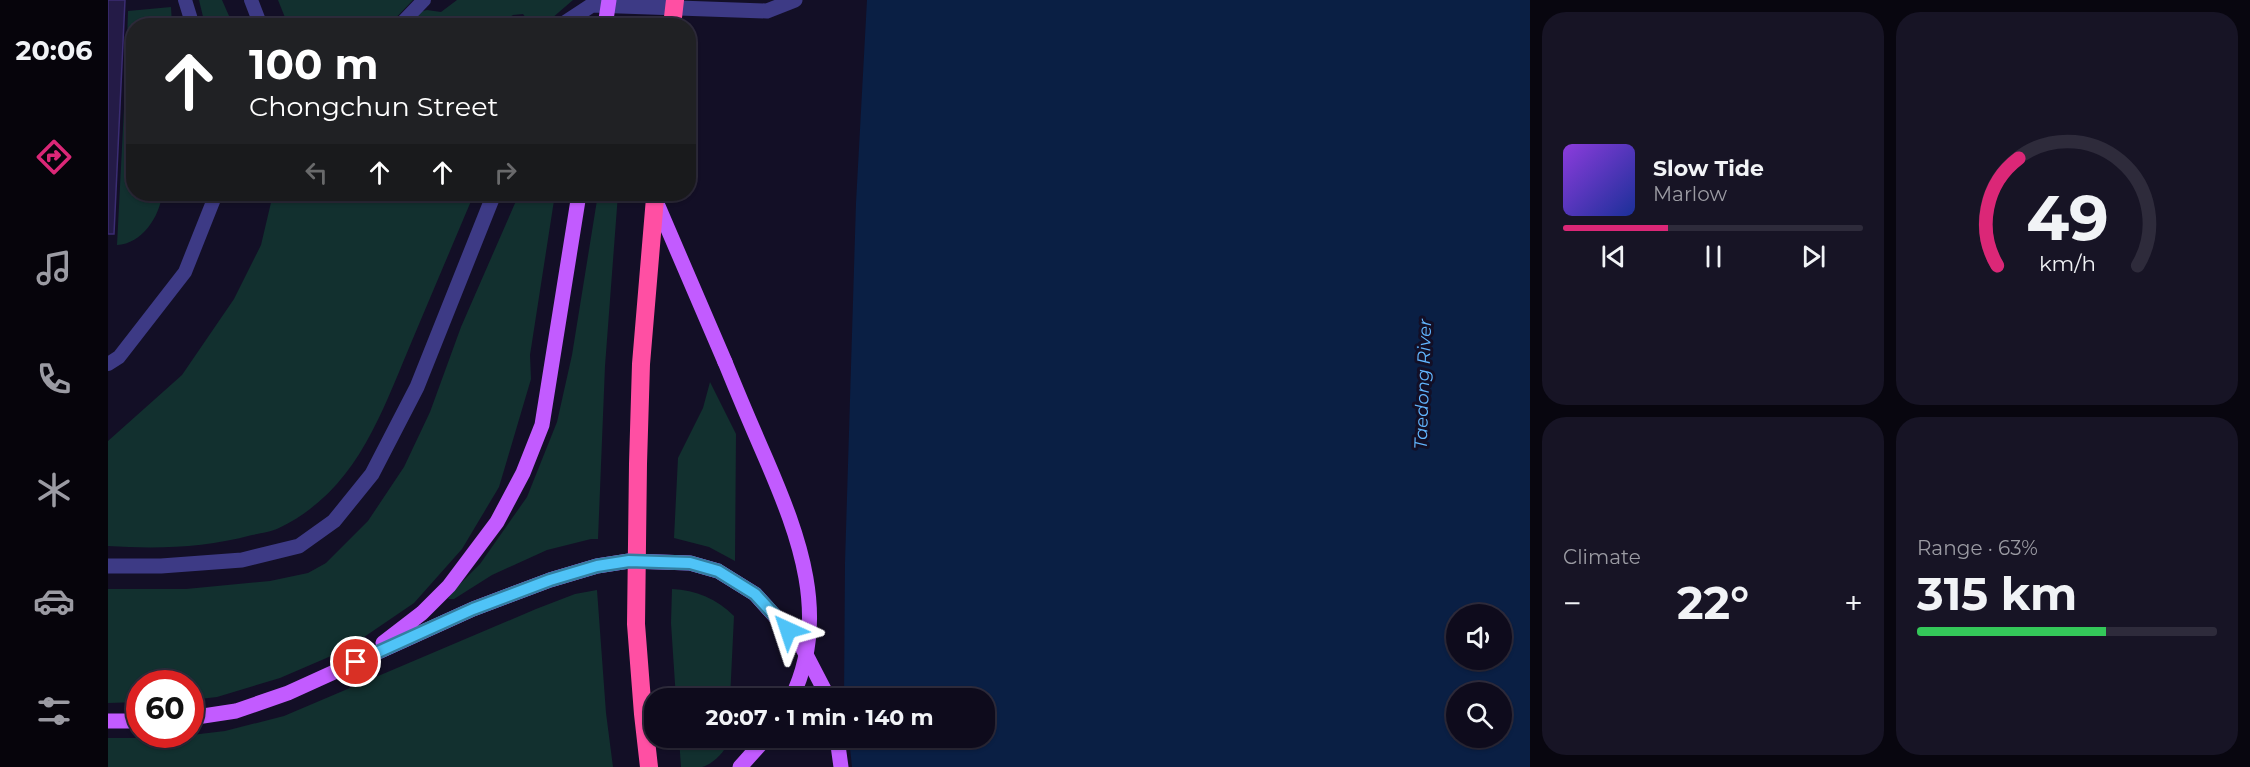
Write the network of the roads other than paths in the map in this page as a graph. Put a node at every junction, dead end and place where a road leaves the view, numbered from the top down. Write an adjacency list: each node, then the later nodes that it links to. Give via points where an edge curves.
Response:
1 (185, 0): 7 (lane)
2 (251, 0): 8 (lane)
3 (424, 0): 9 (lane)
4 (609, 0): 11 (main road, bridge)
5 (675, 0): 12 (highway, bridge)
6 (795, 0): 10 (street, via 767,11 592,5)
7 (191, 18)
8 (258, 18)
9 (407, 18)
10 (572, 18)
11 (606, 18)
12 (673, 18)
13 (213, 201): 18 (lane, via 185,272 119,357)
14 (491, 201): 19 (street, via 417,387 372,474 334,521 299,546 242,560)
15 (578, 201): 20 (main road, via 542,425 523,473 497,522 449,586 422,614)
16 (655, 201): 28 (highway, bridge, via 641,364 636,624)
17 (656, 201): 21 (main road, bridge, via 792,518 806,568 809,635)
18 (108, 364)
19 (108, 566)
20 (356, 662): 22 (main road, bridge, via 473,609 597,566 629,561 690,563 718,571 755,594 801,645); 23 (main road, via 278,697 236,711)
21 (796, 688)
22 (823, 688)
23 (204, 716)
24 (126, 721): 25 (main road)
25 (108, 722)
26 (757, 748): 29 (main road)
27 (838, 748): 30 (main road)
28 (649, 767)
29 (740, 767)
30 (841, 767)

